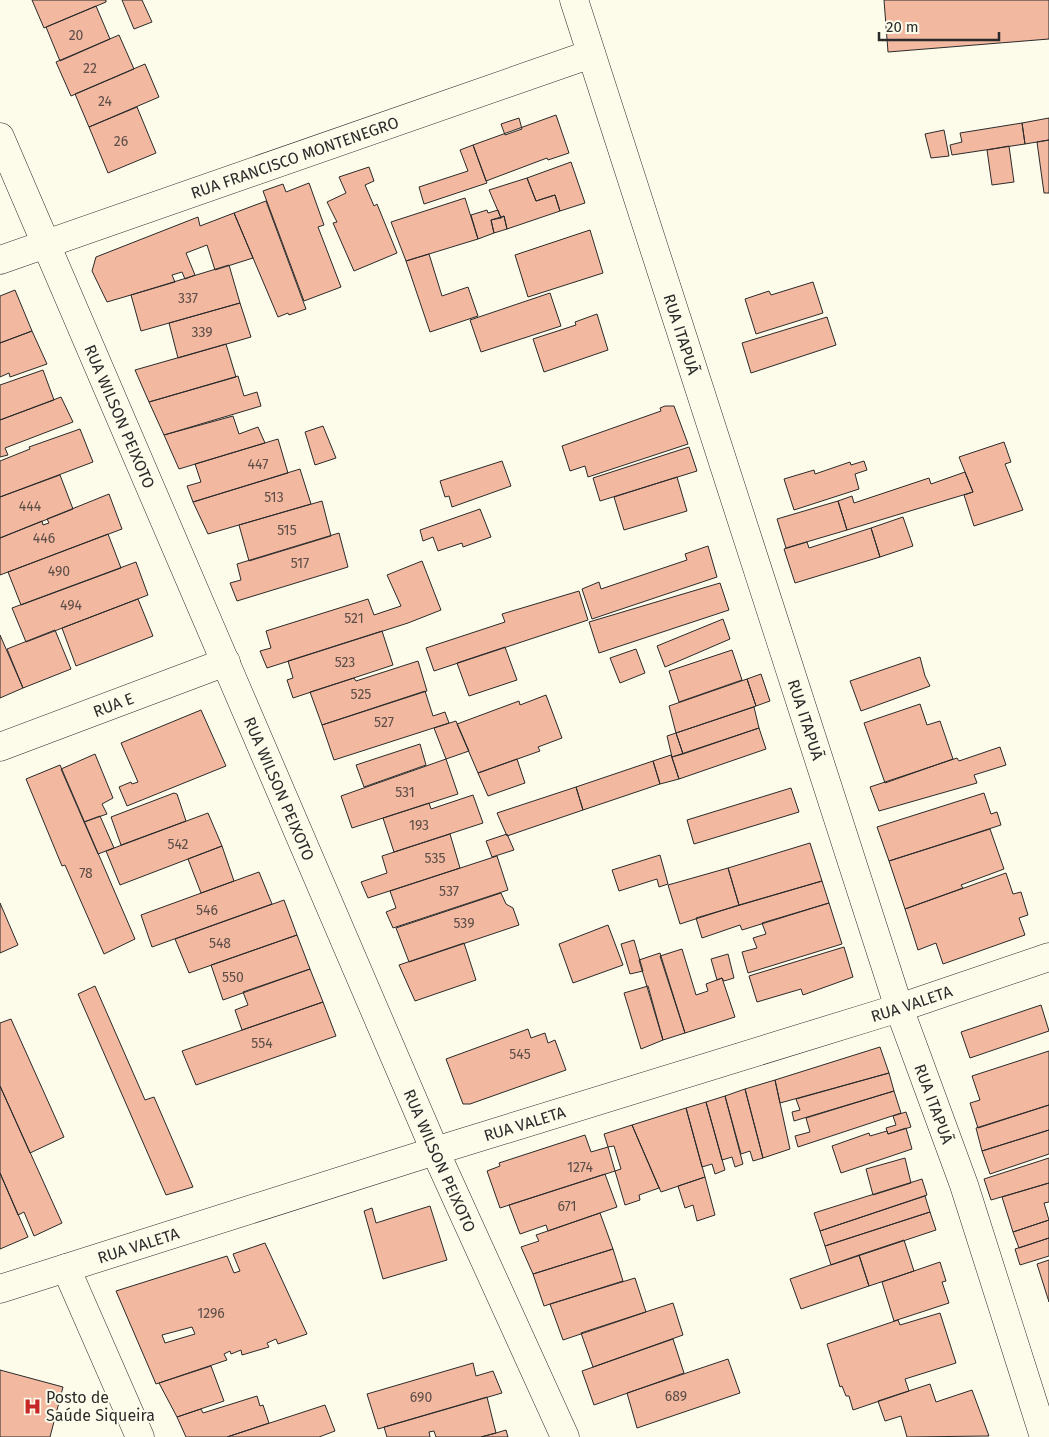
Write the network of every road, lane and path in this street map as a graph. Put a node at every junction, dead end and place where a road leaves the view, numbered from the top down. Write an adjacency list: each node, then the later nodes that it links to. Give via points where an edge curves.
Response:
1 (574, 0): 2 (street, RUA ITAPUÃ)
2 (591, 54): 4 (street, RUA FRANCISCO MONTENEGRO); 9 (street, RUA ITAPUÃ)
3 (0, 137): 4 (street, RUA WILSON PEIXOTO)
4 (46, 242): 5 (street, RUA FRANCISCO MONTENEGRO); 6 (street, RUA WILSON PEIXOTO)
5 (0, 260)
6 (226, 662): 7 (street, RUA E); 10 (street, RUA WILSON PEIXOTO)
7 (0, 746)
8 (1049, 957): 9 (street, RUA VALETA)
9 (899, 1008): 10 (street, RUA VALETA); 15 (street, RUA ITAPUÃ, via 964,1186)
10 (435, 1151): 11 (street, RUA VALETA); 14 (street, RUA WILSON PEIXOTO)
11 (66, 1268): 12 (street, RUA VALETA); 13 (street)
12 (0, 1289)
13 (140, 1437)
14 (565, 1437)
15 (1044, 1437)

